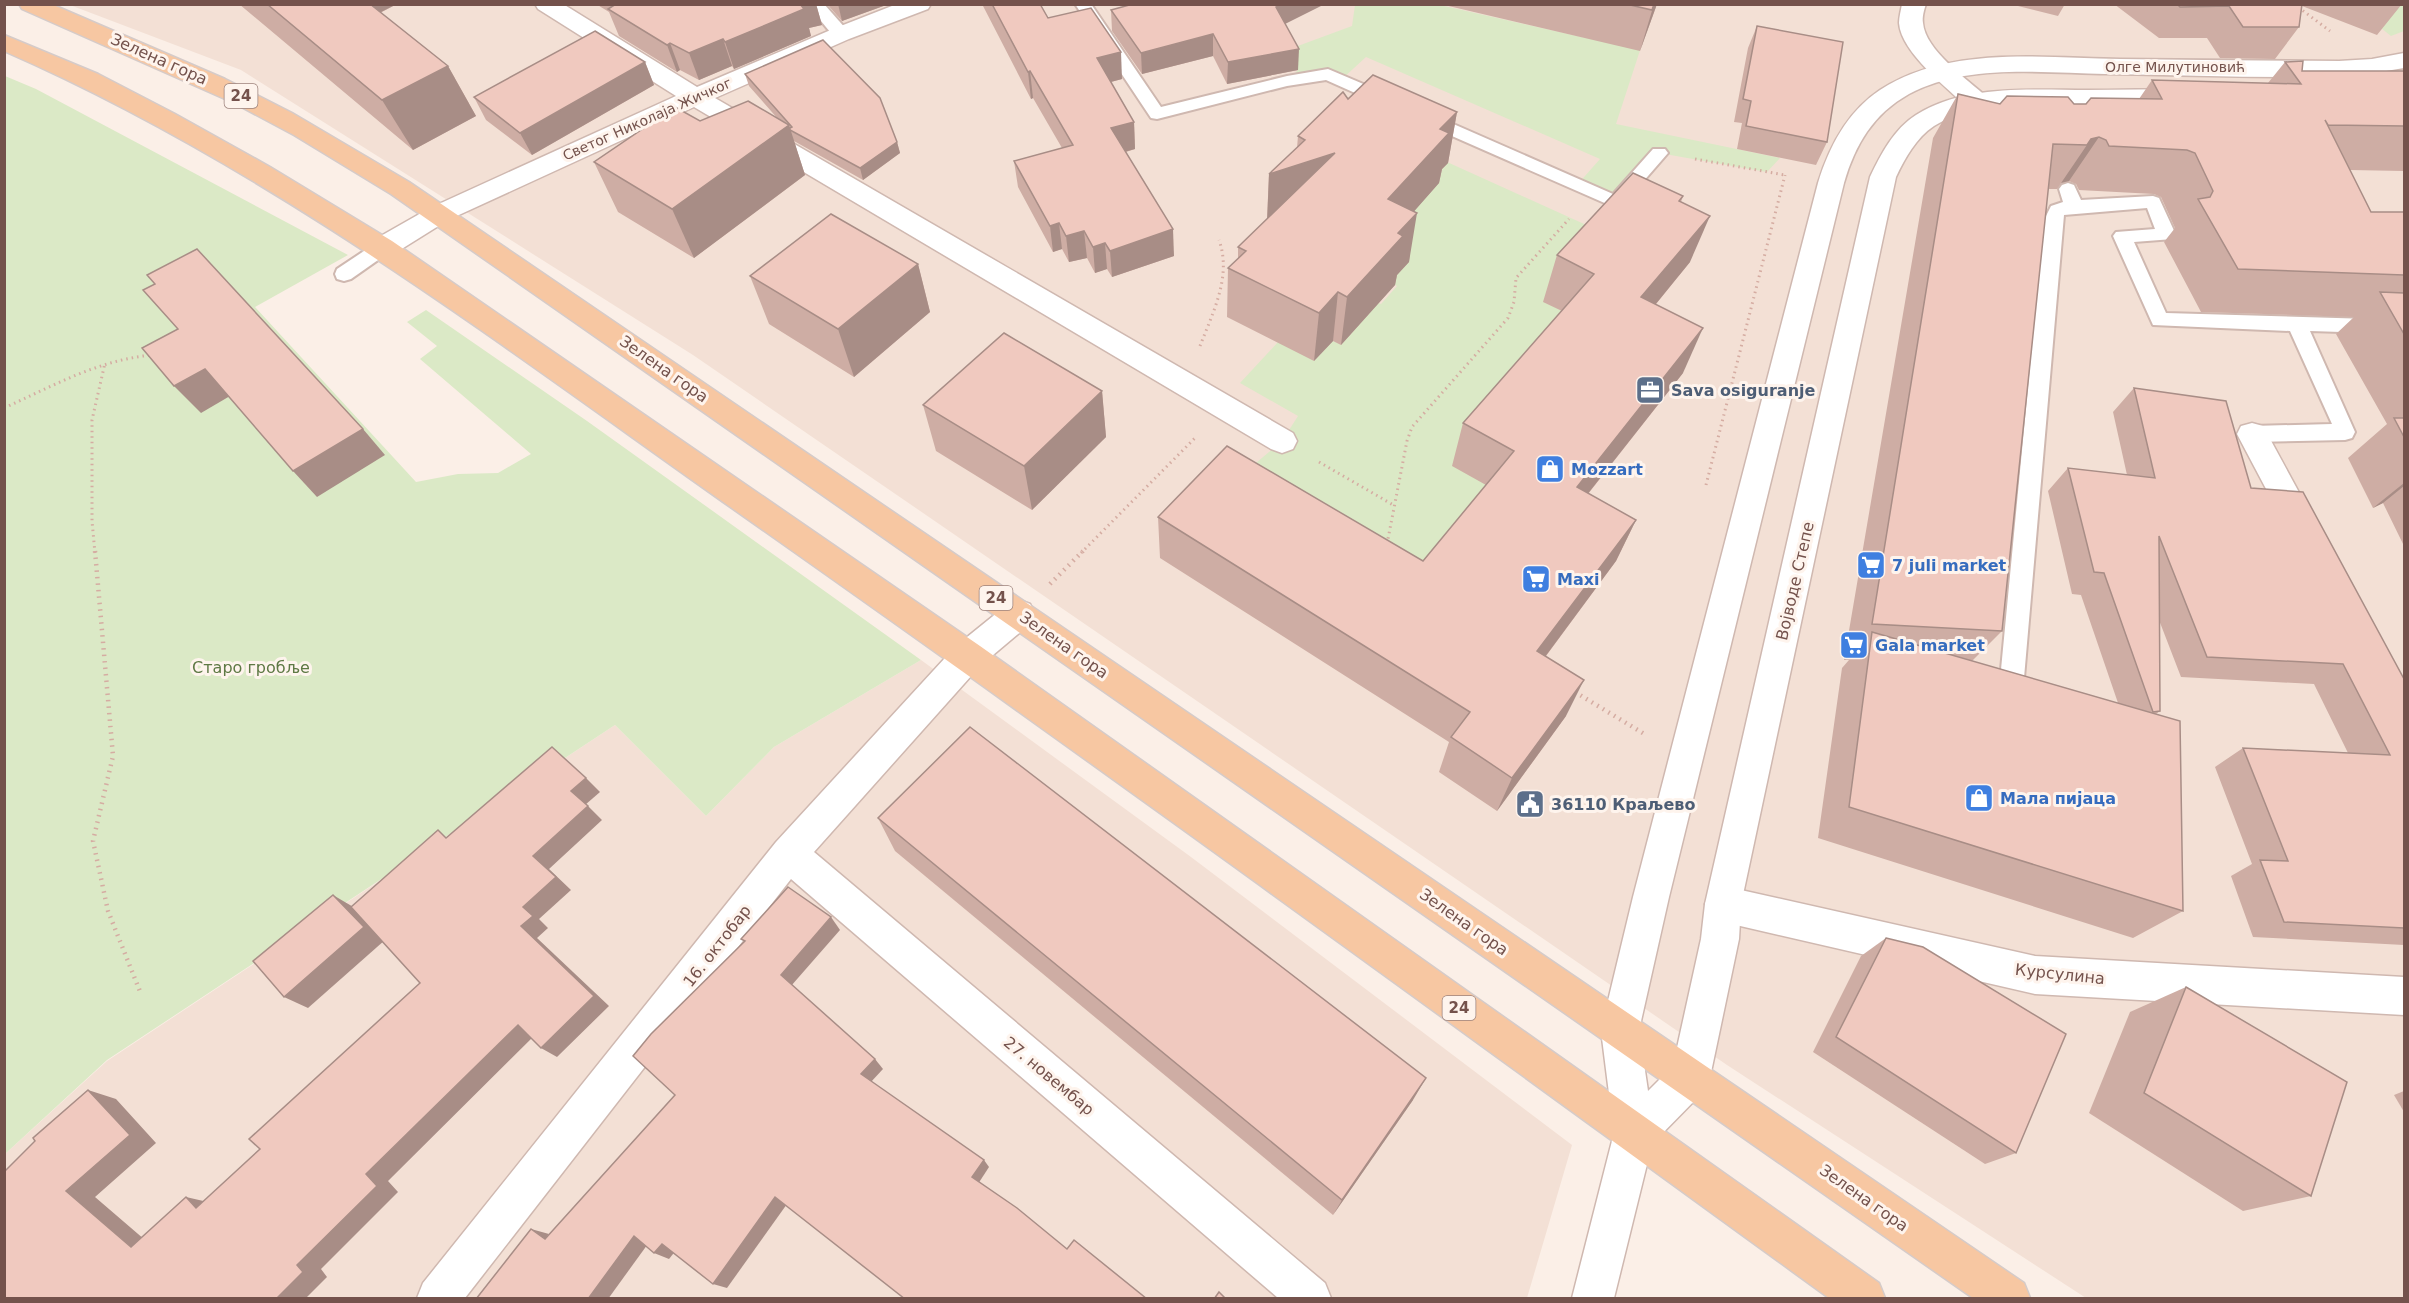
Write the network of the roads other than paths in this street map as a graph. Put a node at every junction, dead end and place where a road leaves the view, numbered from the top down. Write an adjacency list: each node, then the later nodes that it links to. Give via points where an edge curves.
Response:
1 (30, 4): 15 (main road, Зелена гора / 24, via 244,97)
2 (546, 4): 12 (street)
3 (816, 4): 7 (lane)
4 (920, 4): 7 (street, Светог Николаја Жичког)
5 (1083, 4): 14 (lane, via 1157,114 1328,74 1616,202)
6 (1914, 4): 10 (street, via 1911,24 1915,38)
7 (841, 34): 12 (street, Светог Николаја Жичког)
8 (4, 42): 16 (main road, 24, via 89,79 166,120)
9 (2402, 65): 10 (street, Олге Милутиновић, via 2019,65)
10 (1946, 71): 13 (street); 29 (street, via 1902,88 1862,118 1848,138 1831,183)
11 (2213, 96): 13 (street, Олге Милутиновић, via 2029,108)
12 (695, 97): 15 (street, Светог Николаја Жичког); 21 (street)
13 (1978, 103): 27 (street, Војводе Степе, via 1926,120 1906,137 1883,177)
14 (1659, 153)
15 (439, 214): 16 (street, Светог Николаја Жичког); 23 (main road, Зелена гора / 24)
16 (382, 248): 17 (lane); 24 (main road, 24)
17 (344, 274)
18 (2297, 324): 19 (lane); 20 (lane, via 2345,432); 25 (lane, via 2160,320 2122,236 2167,235 2153,202 2071,198 2055,213)
19 (2404, 327)
20 (2252, 434): 22 (street)
21 (1282, 441)
22 (2314, 550)
23 (1019, 614): 24 (street, 16. октобар); 29 (main road, Зелена гора / 24)
24 (968, 656): 26 (street, 16. октобар); 31 (main road, 24)
25 (2009, 703)
26 (789, 854): 32 (street, 16. октобар); 33 (street, 27. новембар)
27 (1723, 904): 28 (street, Курсулина, via 2035,975); 30 (street, Војводе Степе, via 1720,939)
28 (2404, 996)
29 (1620, 1030): 30 (main road, Зелена гора / 24); 31 (street)
30 (1690, 1077): 31 (street); 36 (main road, Зелена гора / 24)
31 (1634, 1133): 34 (street); 35 (main road, 24)
32 (438, 1299)
33 (1310, 1299)
34 (1593, 1299)
35 (1864, 1299)
36 (2008, 1299)

